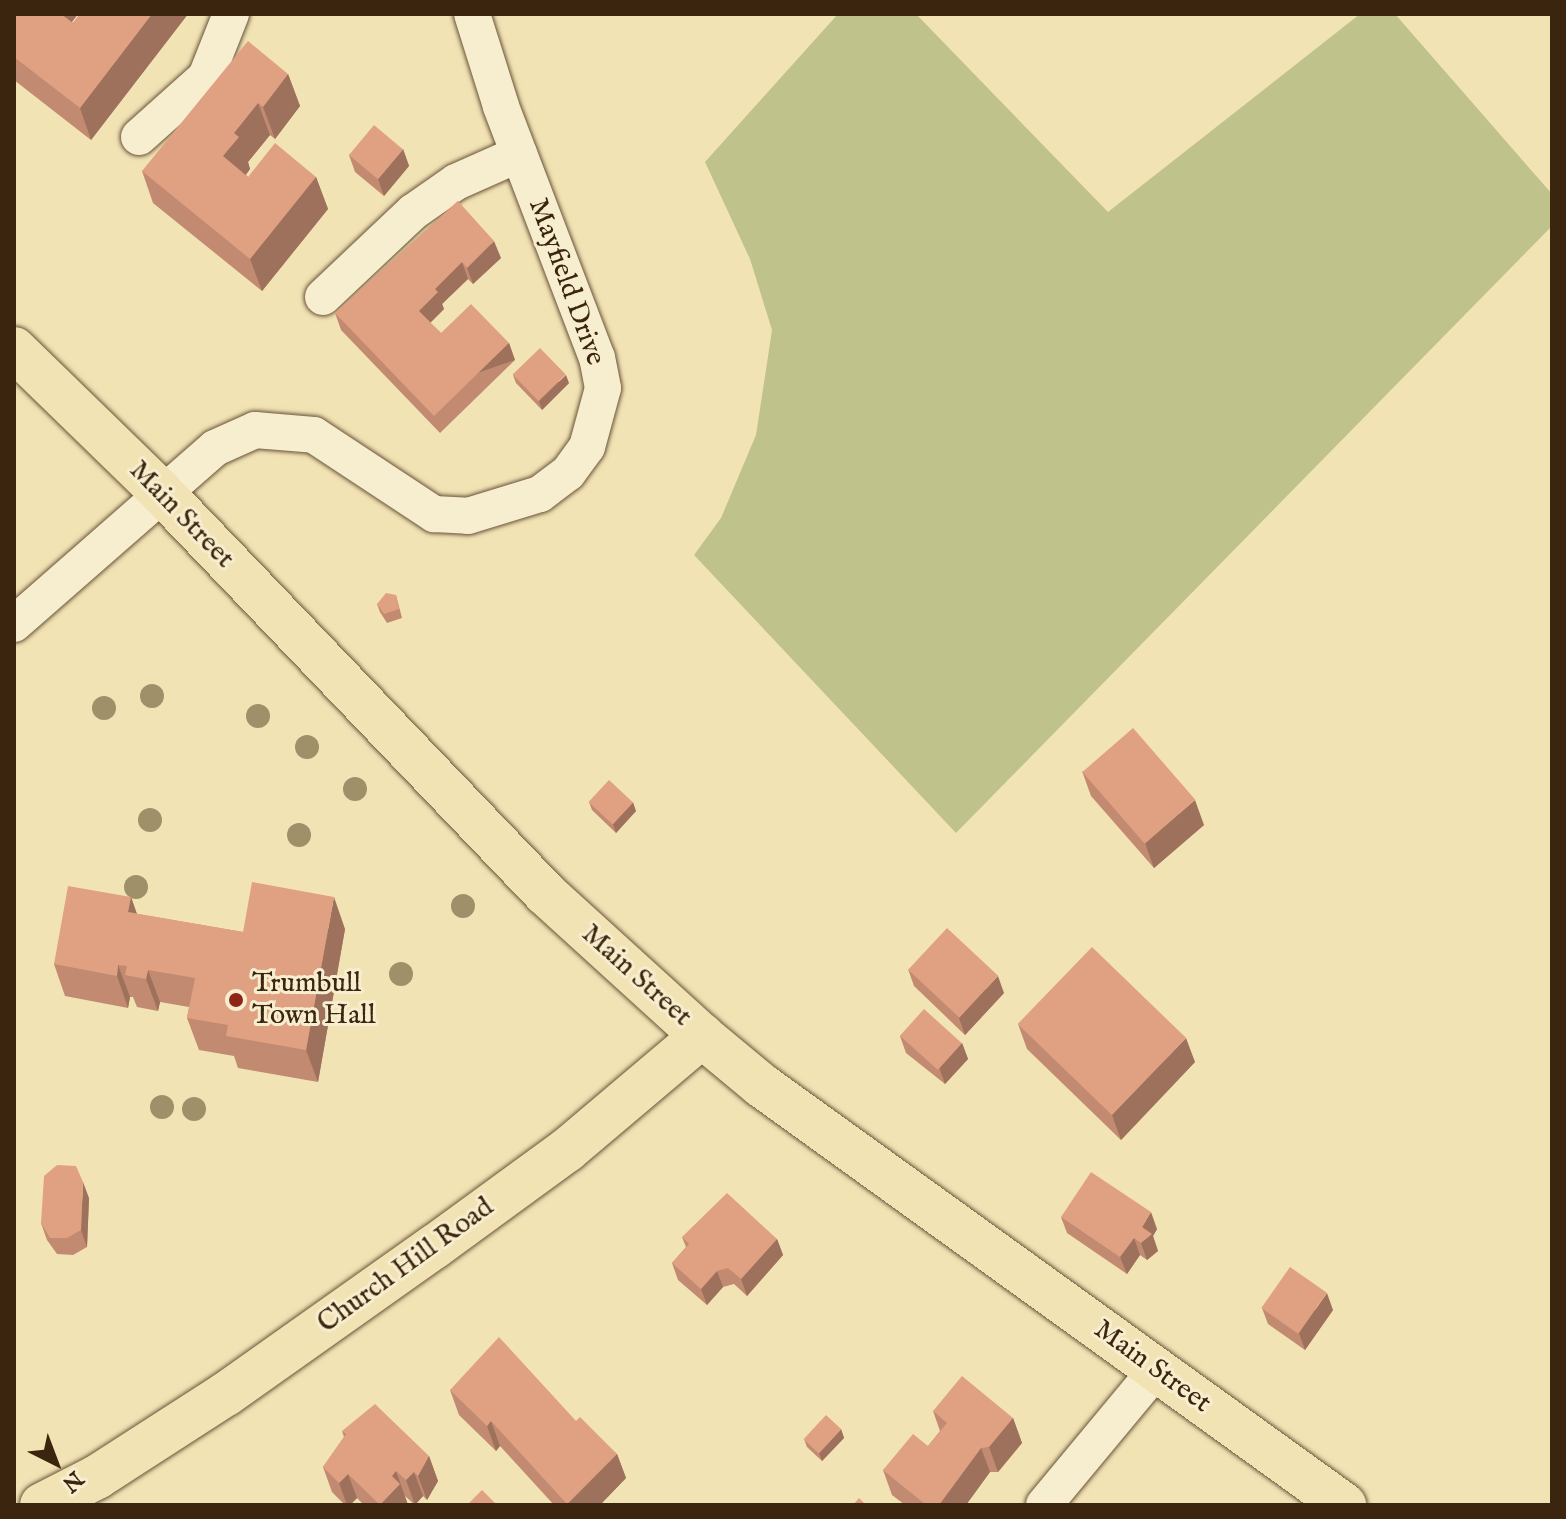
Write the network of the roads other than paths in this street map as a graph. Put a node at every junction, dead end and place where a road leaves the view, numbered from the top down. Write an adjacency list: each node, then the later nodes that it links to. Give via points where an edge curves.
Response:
1 (231, 14): 3 (street, via 206,77)
2 (472, 14): 4 (street, Mayfield Drive)
3 (139, 137)
4 (519, 154): 5 (street, via 456,182 413,212); 7 (street, Mayfield Drive, via 603,388 593,434 568,473 540,494 505,509 468,516 434,514 314,435 255,430 215,448)
5 (323, 297)
6 (14, 349): 7 (main road, Main Street)
7 (161, 492): 8 (street, Mayfield Drive); 9 (main road, Main Street, via 545,893)
8 (14, 624)
9 (702, 1036): 10 (main road, Main Street, via 761,1085); 11 (main road, Church Hill Road, via 647,1086 451,1235)
10 (1156, 1370): 13 (street); 14 (main road, Main Street)
11 (94, 1491): 12 (main road, Church Hill Road)
12 (42, 1505)
13 (1044, 1505)
14 (1344, 1505)

